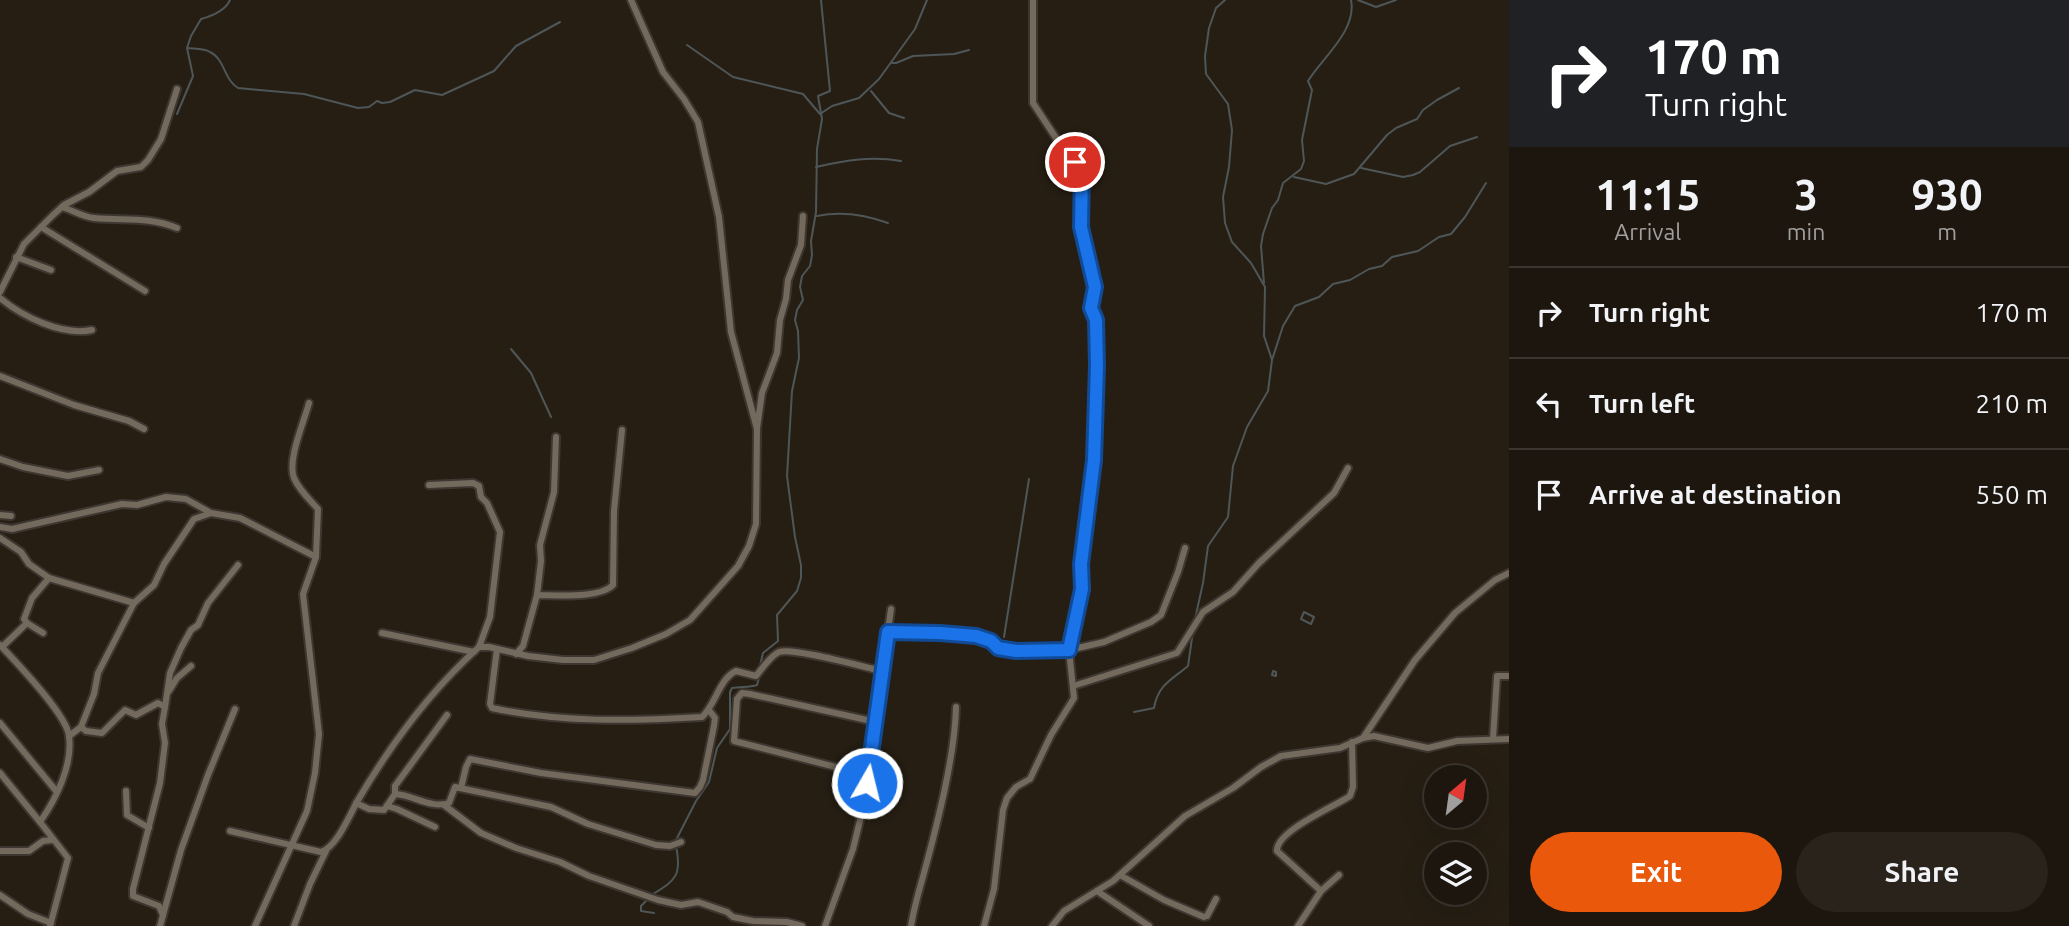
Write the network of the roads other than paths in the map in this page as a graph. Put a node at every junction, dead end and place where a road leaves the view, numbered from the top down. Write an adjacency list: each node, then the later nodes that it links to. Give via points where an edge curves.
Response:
1 (631, 0): 17 (street, via 663,72 698,122 719,217 731,332)
2 (1033, 0): 44 (street, via 1033,103 1082,170 1081,227 1095,287 1091,308 1096,320 1097,366 1094,460 1082,589)
3 (177, 89): 4 (street, via 161,139 148,160 141,167 117,171)
4 (62, 207): 6 (street); 7 (street, via 94,218 144,218)
5 (803, 216): 17 (street, via 801,244 788,281 777,353 762,393)
6 (41, 227): 8 (street); 10 (street)
7 (177, 228)
8 (16, 257): 9 (street); 11 (street)
9 (51, 270)
10 (145, 291)
11 (0, 292)
12 (0, 298): 13 (street, via 47,325)
13 (92, 330)
14 (0, 376): 16 (street)
15 (309, 403): 30 (street, via 292,465 301,490 318,509)
16 (144, 429)
17 (757, 429): 45 (street, via 756,524 749,546 738,566 690,620 666,634 594,660)
18 (622, 430): 34 (street, via 613,585 597,593)
19 (556, 437): 34 (street, via 554,492 540,545)
20 (0, 459): 22 (street, via 68,476)
21 (1348, 468): 49 (street, via 1334,493 1233,592 1203,612 1177,653)
22 (99, 470)
23 (429, 485): 43 (street, via 479,486 500,532 490,617)
24 (211, 513): 27 (street, via 186,499 166,497 12,529); 30 (street, via 240,518); 35 (street, via 194,519 154,585)
25 (0, 515): 26 (street)
26 (11, 516)
27 (0, 527)
28 (0, 538): 33 (street)
29 (1185, 548): 44 (street, via 1161,615 1104,642)
30 (316, 557): 79 (street, via 303,594 318,741 307,811)
31 (238, 565): 50 (street, via 181,648)
32 (1509, 573): 60 (street, via 1455,613 1415,660)
33 (49, 578): 35 (street); 37 (street, via 32,598 23,619)
34 (537, 595): 45 (street, via 523,646)
35 (134, 603): 58 (street, via 98,673)
36 (891, 609): 38 (street)
37 (27, 623): 39 (street); 41 (street)
38 (888, 632): 44 (street, via 976,636 998,648 1016,651); 47 (street)
39 (43, 633)
40 (382, 633): 43 (street)
41 (1, 646): 59 (street, via 63,718)
42 (497, 649): 43 (street); 45 (street); 54 (street, via 492,708 607,721 702,717)
43 (476, 650): 70 (street, via 425,702)
44 (1069, 650): 49 (street)
45 (516, 654)
46 (191, 666): 50 (street)
47 (882, 671): 54 (street, via 781,651 756,676 736,671 728,675); 56 (street)
48 (1509, 677): 61 (street, via 1497,676)
49 (1073, 686): 96 (street, via 1074,698 1030,779 1007,798)
50 (166, 696): 51 (street)
51 (164, 706): 58 (street, via 158,703 136,715 125,710 102,733); 75 (street, via 165,743)
52 (956, 707): 95 (street, via 941,801)
53 (235, 709): 88 (street, via 181,850)
54 (709, 710): 66 (street, via 714,726 703,780 695,793 470,760)
55 (447, 715): 69 (street, via 395,786)
56 (876, 722): 65 (street); 65 (street, via 750,694 741,693 737,699 734,741)
57 (0, 723): 68 (street)
58 (81, 727): 59 (street)
59 (69, 736): 68 (street)
60 (1363, 738): 61 (street, via 1374,736 1428,748); 63 (street)
61 (1493, 739): 62 (street)
62 (1509, 739)
63 (1352, 742): 82 (street, via 1340,748 1281,755 1185,817); 85 (street, via 1350,796 1276,845)
64 (0, 773): 73 (street)
65 (867, 775): 94 (street, via 853,849)
66 (461, 788): 71 (street, via 455,787); 78 (street, via 551,807 656,845)
67 (126, 791): 75 (street, via 127,815)
68 (57, 792): 73 (street)
69 (395, 794): 71 (street); 72 (street)
70 (356, 803): 72 (street, via 369,809); 81 (street)
71 (444, 805): 93 (street, via 481,833 658,900 681,905 698,902 733,917)
72 (387, 806): 74 (street)
73 (40, 822): 77 (street)
74 (435, 827)
75 (149, 828): 88 (street, via 133,896 159,906)
76 (230, 831): 79 (street)
77 (52, 840): 80 (street, via 29,850); 89 (street, via 68,858)
78 (681, 842)
79 (293, 844): 81 (street); 91 (street)
80 (0, 851)
81 (326, 851): 92 (street)
82 (1119, 875): 84 (street); 87 (street, via 1200,916 1207,916)
83 (1339, 876): 85 (street)
84 (1097, 891): 97 (street, via 1064,911); 98 (street)
85 (1321, 891): 99 (street)
86 (0, 895): 89 (street)
87 (1216, 899)
88 (163, 915): 90 (street)
89 (51, 925)
90 (160, 926)
91 (255, 926)
92 (294, 926)
93 (802, 926)
94 (825, 926)
95 (911, 926)
96 (984, 926)
97 (1052, 926)
98 (1149, 926)
99 (1298, 926)

